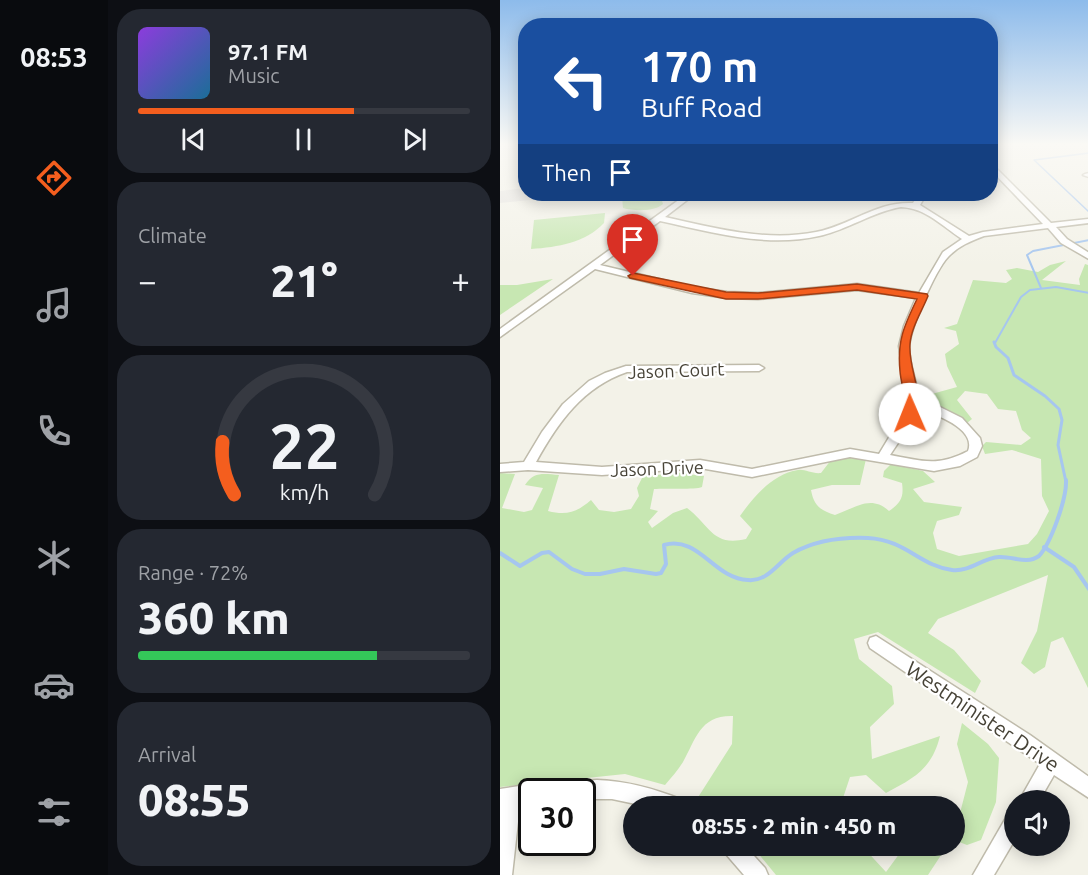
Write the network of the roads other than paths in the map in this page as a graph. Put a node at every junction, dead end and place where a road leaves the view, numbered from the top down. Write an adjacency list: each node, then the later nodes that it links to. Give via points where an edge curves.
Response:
1 (1010, 185): 7 (street)
2 (681, 201): 5 (street)
3 (918, 201): 4 (street)
4 (916, 205): 5 (street, via 890,207 829,231 783,238 745,236); 8 (street)
5 (658, 218): 10 (street)
6 (1088, 220): 7 (street)
7 (1048, 224): 8 (street); 9 (street)
8 (968, 239): 11 (street, via 947,253)
9 (1088, 257)
10 (594, 266): 11 (street, via 726,296 857,287); 12 (street)
11 (923, 296): 14 (street, via 904,344)
12 (500, 334)
13 (760, 368): 16 (street, Jason Court, via 626,369 611,373 591,383 553,423)
14 (913, 405): 15 (street); 15 (street, Jason Drive, via 958,421 974,438 973,454 956,463 934,467)
15 (883, 458): 16 (street, Jason Drive, via 850,453 752,473 700,464 602,471)
16 (528, 466): 17 (street, Jason Drive)
17 (500, 468)
18 (876, 643): 19 (street, Westminister Drive)
19 (1052, 761): 21 (street, Westminister Drive); 22 (street)
20 (596, 788): 24 (street)
21 (1088, 789)
22 (1035, 790)
23 (515, 795): 27 (street)
24 (647, 796)
25 (1004, 840): 29 (street)
26 (741, 856): 28 (street)
27 (502, 875)
28 (758, 875)
29 (983, 875)

